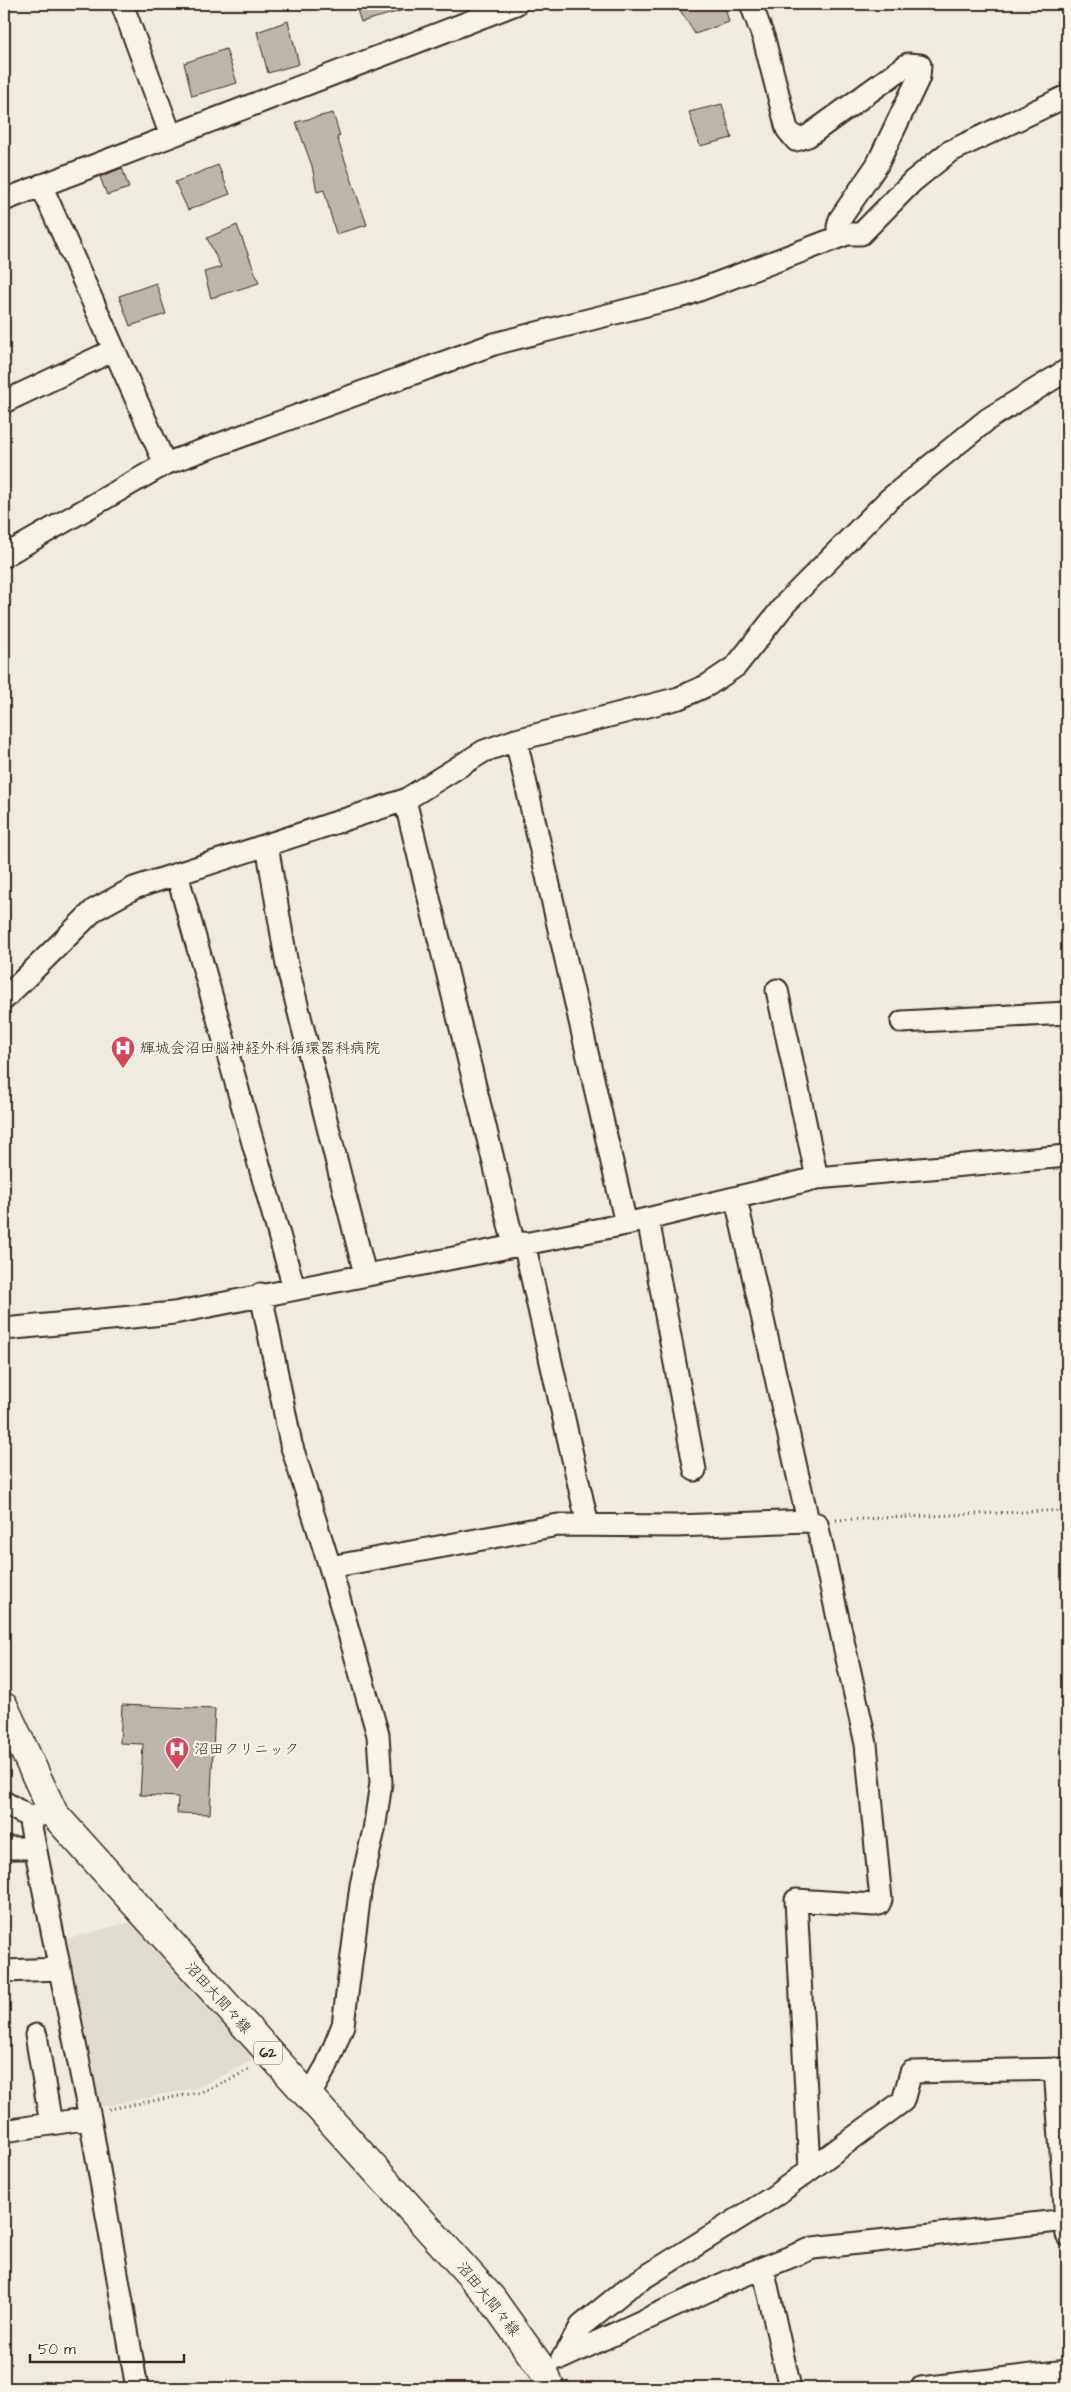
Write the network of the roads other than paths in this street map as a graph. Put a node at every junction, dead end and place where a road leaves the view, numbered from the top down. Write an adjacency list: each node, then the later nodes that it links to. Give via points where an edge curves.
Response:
1 (122, 4): 5 (street)
2 (516, 4): 5 (street)
3 (751, 4): 8 (street, via 764,39 787,129 796,140 808,136 908,64 920,65 919,77 908,103 877,165 840,219 838,227)
4 (1067, 96): 8 (street, via 948,152 913,181 861,234)
5 (171, 136): 6 (street)
6 (41, 185): 7 (street); 9 (street)
7 (4, 200)
8 (847, 234): 12 (street, via 686,295 494,344)
9 (114, 350): 11 (street); 12 (street)
10 (1067, 370): 14 (street, via 988,419 888,500 786,603 736,666 708,685 679,698)
11 (4, 402)
12 (165, 464): 13 (street)
13 (4, 556)
14 (516, 740): 15 (street, via 484,751); 26 (street)
15 (405, 800): 16 (street); 27 (street)
16 (267, 845): 17 (street); 28 (street, via 287,965)
17 (177, 874): 19 (street, via 134,888 94,910); 29 (street)
18 (777, 990): 23 (street)
19 (4, 999)
20 (1067, 1013): 21 (street)
21 (902, 1022)
22 (1067, 1156): 23 (street)
23 (817, 1178): 24 (street)
24 (736, 1199): 25 (street); 33 (street)
25 (648, 1219): 26 (street); 32 (street)
26 (626, 1224): 27 (street)
27 (519, 1244): 28 (street); 34 (street)
28 (365, 1274): 29 (street)
29 (294, 1288): 30 (street)
30 (261, 1294): 31 (street, via 174,1313); 35 (street, via 291,1444)
31 (4, 1329)
32 (695, 1470)
33 (808, 1521): 34 (street, via 676,1526); 49 (street, via 817,1524 866,1744 881,1900 880,1904 874,1905 796,1900)
34 (588, 1525): 35 (street, via 558,1525)
35 (330, 1567): 45 (street, via 378,1735 381,1783 361,1885 343,2025 327,2065)
36 (4, 1707): 38 (main road, 沼田大間々線 / 62)
37 (4, 1802): 38 (street)
38 (41, 1815): 40 (street); 45 (main road, 沼田大間々線 / 62)
39 (4, 1848): 40 (street)
40 (35, 1848): 41 (street)
41 (60, 1969): 42 (street); 46 (street)
42 (4, 1971)
43 (36, 2036): 47 (street)
44 (1061, 2069): 49 (street, via 910,2072 903,2101); 50 (street)
45 (308, 2098): 53 (main road, 沼田大間々線 / 62, via 492,2299)
46 (90, 2115): 47 (street); 54 (street)
47 (51, 2124): 48 (street)
48 (4, 2132)
49 (810, 2169): 53 (street, via 773,2197 629,2287 580,2326)
50 (1067, 2225): 51 (street, via 813,2248)
51 (763, 2268): 53 (street); 55 (street)
52 (1067, 2371): 56 (street)
53 (553, 2372)
54 (137, 2388)
55 (790, 2388)
56 (921, 2388)

